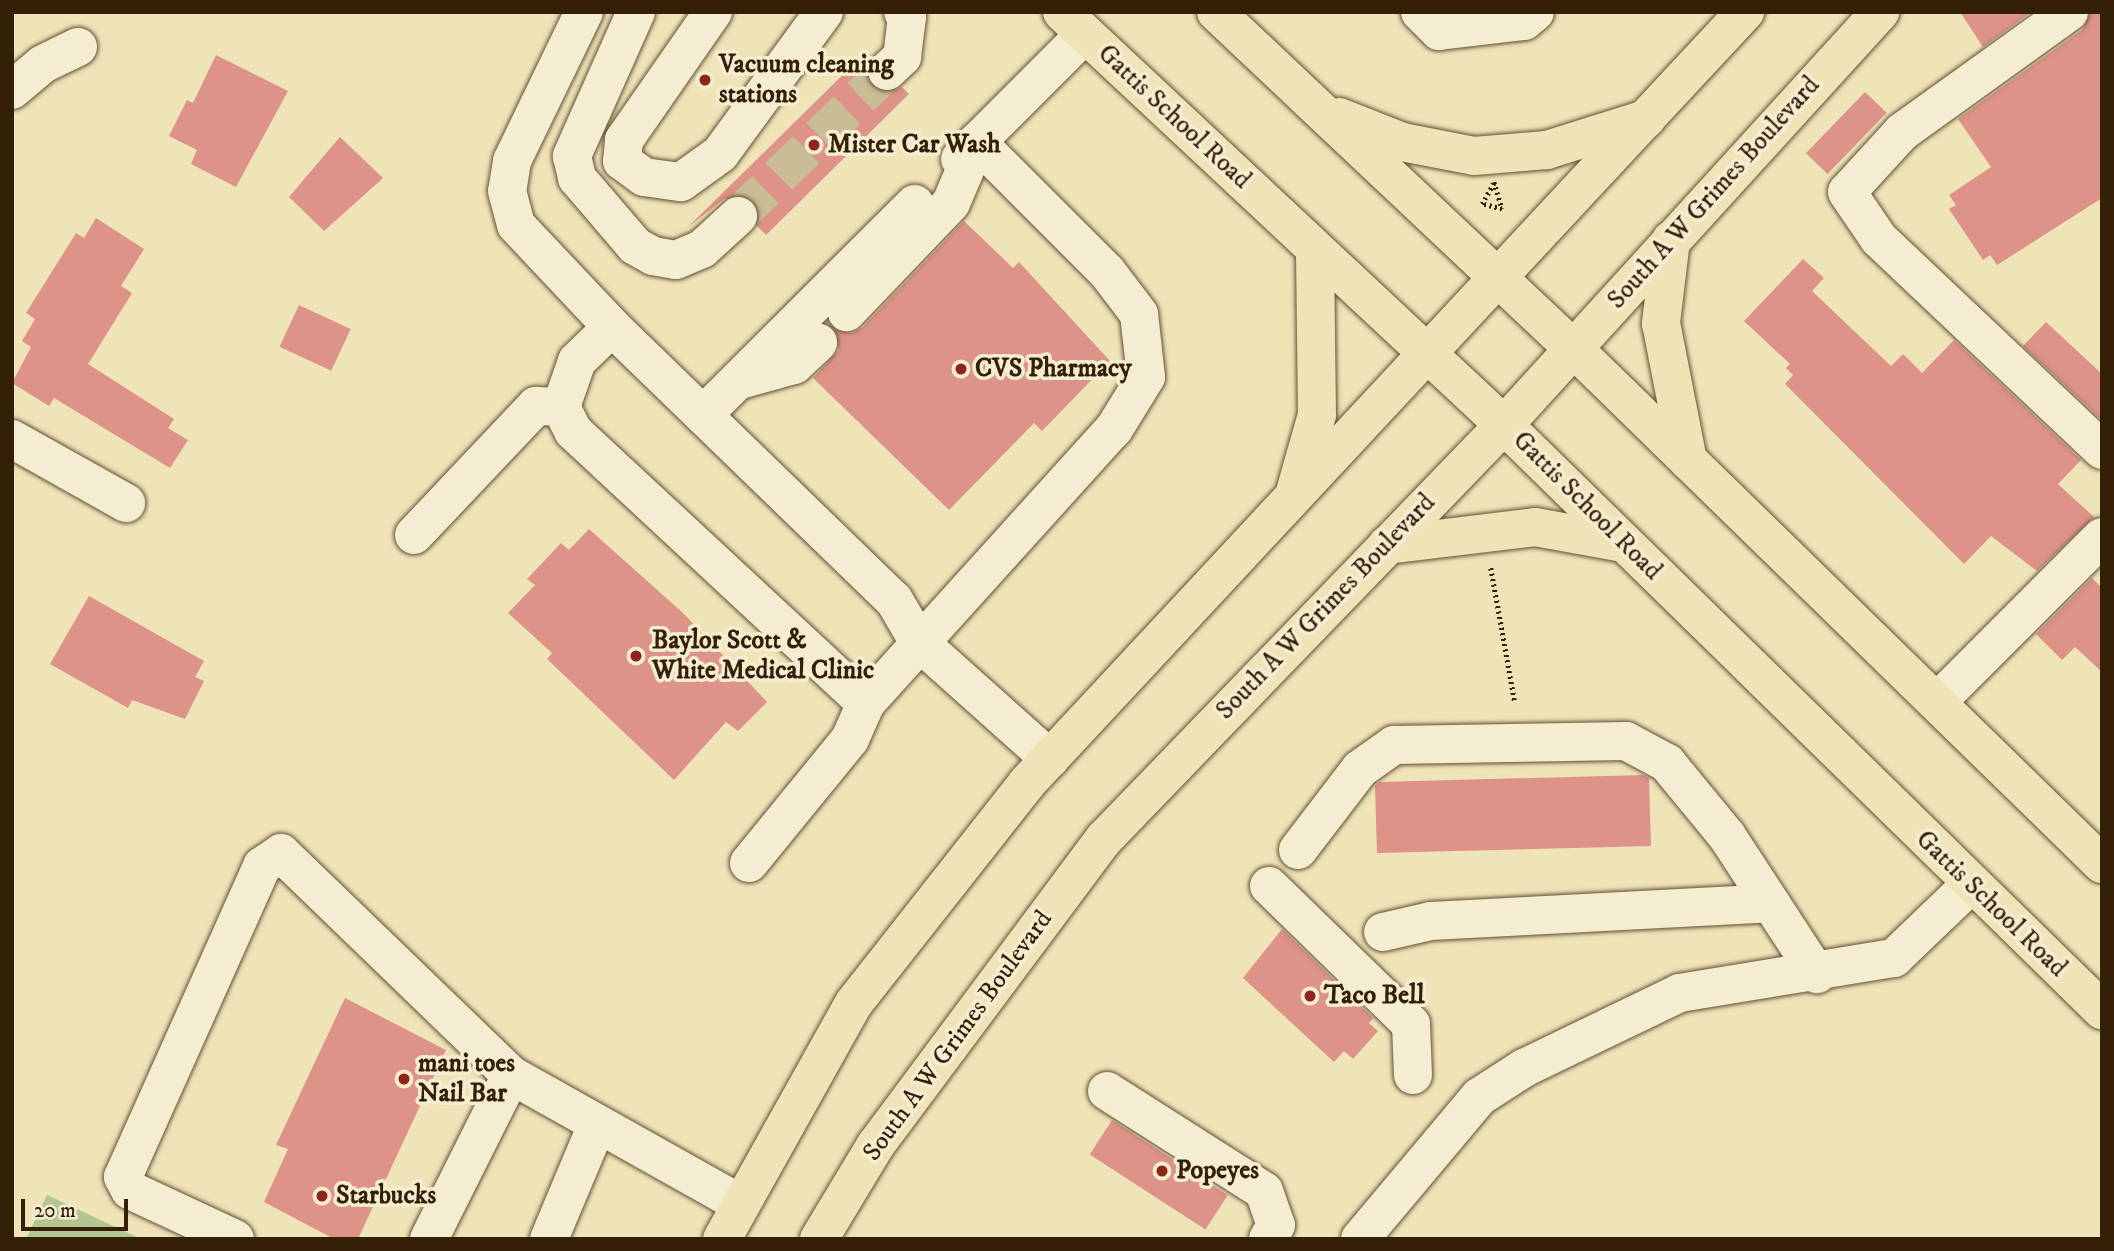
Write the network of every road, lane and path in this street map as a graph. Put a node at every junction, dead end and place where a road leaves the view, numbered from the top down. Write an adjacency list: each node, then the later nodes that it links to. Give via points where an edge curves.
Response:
1 (584, 12): 26 (street, via 512,161 507,191 516,225)
2 (636, 12): 21 (street, via 572,156 577,178 635,246 653,256 676,260 702,250)
3 (713, 12): 4 (street, via 624,140 622,161 644,177 681,182 720,155)
4 (824, 12)
5 (903, 12): 14 (street, via 907,17 902,57)
6 (1216, 12): 16 (main road)
7 (1420, 12): 8 (street, via 1439,31 1524,21)
8 (1535, 12)
9 (1745, 12): 17 (main road)
10 (1880, 12): 22 (main road, South A W Grimes Boulevard)
11 (2069, 12): 35 (street, via 1902,132 1847,191 1879,239)
12 (1073, 23): 18 (street); 23 (main road, Gattis School Road)
13 (78, 47): 15 (street, via 43,64)
14 (887, 71)
15 (12, 90)
16 (1318, 108): 17 (main road, via 1402,142 1474,156 1547,150); 24 (main road)
17 (1647, 118): 24 (main road)
18 (977, 142): 25 (street, via 951,204); 30 (street); 44 (street, via 1107,272 1139,314 1146,377 1114,429)
19 (1482, 204): 20 (path)
20 (1502, 209)
21 (738, 216)
22 (1671, 240): 28 (main road, South A W Grimes Boulevard); 36 (main road, via 1661,323)
23 (1315, 249): 29 (main road, Gattis School Road); 37 (main road, via 1317,415)
24 (1499, 279): 28 (main road); 29 (main road)
25 (847, 312)
26 (612, 327): 31 (street, via 577,362); 32 (street)
27 (818, 343): 30 (street, via 794,365)
28 (1573, 348): 33 (main road, South A W Grimes Boulevard); 36 (main road)
29 (1428, 355): 33 (main road, Gattis School Road); 37 (main road)
30 (738, 380): 32 (street)
31 (561, 407): 39 (street, via 536,406); 46 (street, via 573,431)
32 (703, 415): 44 (street, via 894,600)
33 (1504, 425): 41 (main road, Gattis School Road); 42 (main road, South A W Grimes Boulevard)
34 (12, 439): 38 (street)
35 (2102, 450)
36 (1688, 460): 45 (main road)
37 (1294, 498): 48 (main road)
38 (126, 503)
39 (414, 535)
40 (2102, 537): 45 (street)
41 (1624, 543): 42 (main road, via 1535,527); 52 (main road, Gattis School Road)
42 (1387, 545): 67 (main road, South A W Grimes Boulevard, via 1104,839 875,1146)
43 (1490, 560): 47 (path)
44 (918, 641): 46 (street); 48 (street)
45 (1937, 702): 51 (main road)
46 (866, 703): 50 (street, via 850,739)
47 (1515, 703)
48 (1050, 758): 62 (main road, via 855,1003)
49 (1298, 850): 54 (street, via 1360,769 1394,745 1626,741 1667,762 1727,836)
50 (749, 863)
51 (2102, 864)
52 (1969, 885): 56 (street, via 1894,958); 57 (main road, Gattis School Road)
53 (1269, 886): 58 (street, via 1411,1024)
54 (1771, 903): 55 (street, via 1432,921); 56 (street)
55 (1383, 932)
56 (1817, 974): 69 (street, via 1680,993 1524,1068 1479,1097)
57 (2102, 1010)
58 (1413, 1074)
59 (511, 1075): 61 (street); 63 (street, via 281,853 262,866 122,1177 130,1190); 64 (street)
60 (1107, 1091): 68 (street, via 1264,1191 1276,1226)
61 (597, 1125): 62 (street); 65 (street)
62 (741, 1204): 66 (main road)
63 (235, 1239)
64 (429, 1239)
65 (549, 1239)
66 (722, 1239)
67 (819, 1239)
68 (1268, 1239)
69 (1360, 1239)

